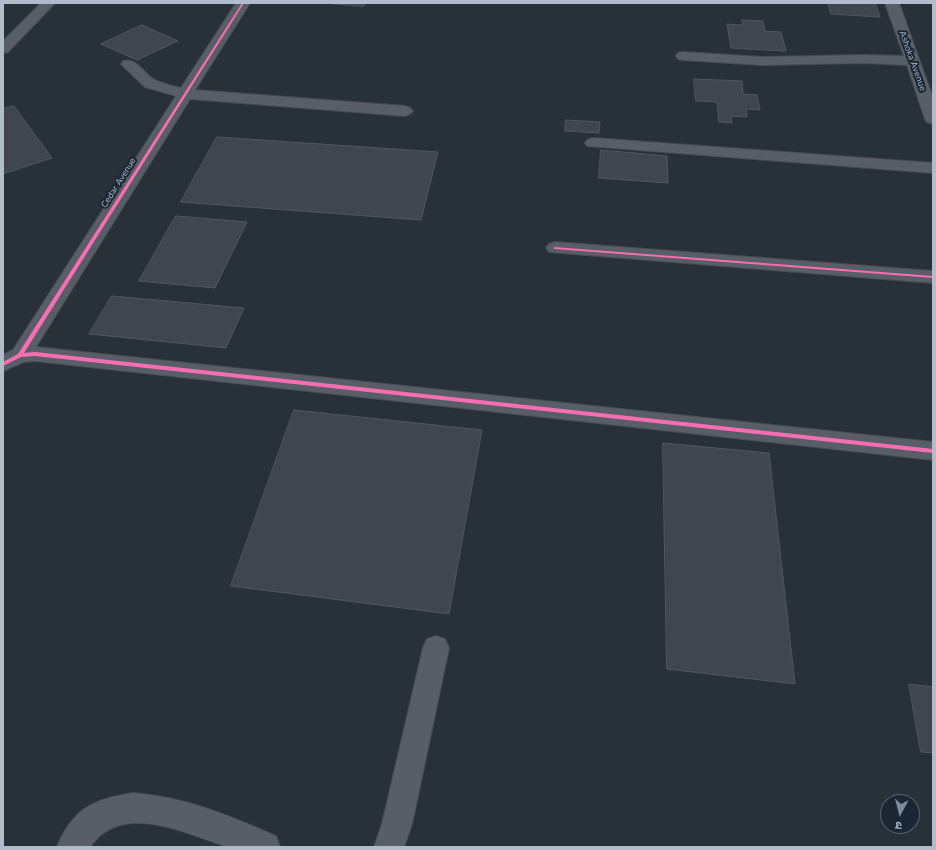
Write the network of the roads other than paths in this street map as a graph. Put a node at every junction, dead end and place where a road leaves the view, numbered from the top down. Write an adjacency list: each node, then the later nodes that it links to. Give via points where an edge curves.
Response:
1 (48, 3): 4 (street)
2 (243, 3): 8 (street, Cedar Avenue)
3 (892, 3): 6 (street, Ashoka Avenue)
4 (3, 49)
5 (683, 56): 6 (street, via 762,61)
6 (912, 61): 10 (street, Ashoka Avenue)
7 (128, 64): 8 (street, via 150,84)
8 (185, 94): 9 (street); 15 (street, Cedar Avenue)
9 (405, 111)
10 (933, 119)
11 (593, 143): 12 (street)
12 (933, 168)
13 (555, 248): 14 (street)
14 (933, 277)
15 (11, 359): 16 (street, via 43,355)
16 (933, 451)
17 (436, 648): 20 (street, via 397,824)
18 (72, 847): 19 (street, via 76,836 90,821 116,809 145,808 192,817)
19 (265, 847)
20 (389, 847)

